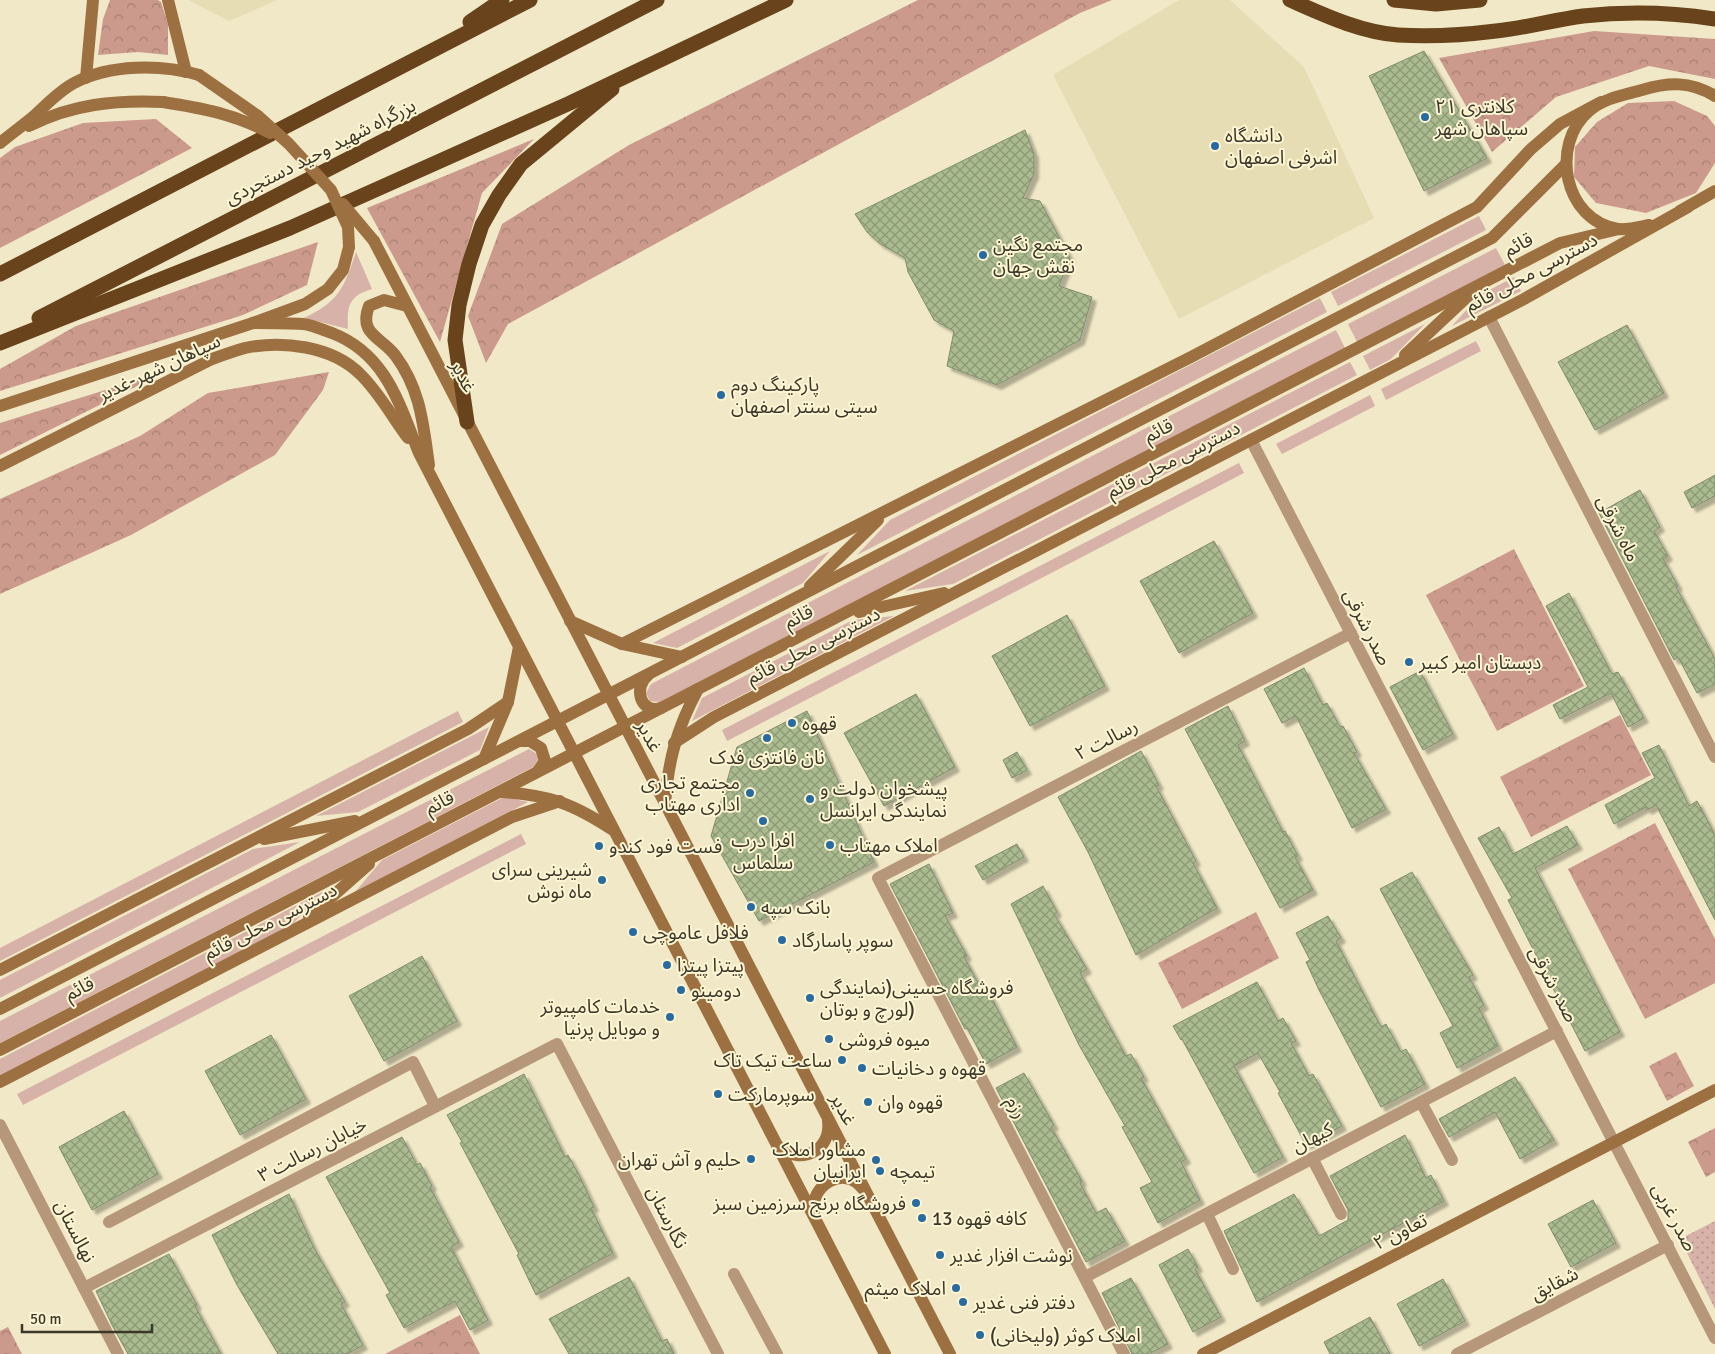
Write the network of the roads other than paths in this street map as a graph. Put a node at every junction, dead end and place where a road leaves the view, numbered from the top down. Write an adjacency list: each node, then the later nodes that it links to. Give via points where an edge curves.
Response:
1 (168, 0): 12 (main road)
2 (502, 0): 11 (highway)
3 (530, 0): 11 (highway, بزرگراه شهید وحید دستجردی)
4 (657, 0): 29 (highway, بزرگراه شهید وحید دستجردی)
5 (786, 0): 13 (highway)
6 (1290, 0): 10 (highway, via 1356,26 1396,35 1443,36 1497,31 1580,16 1627,12 1678,13)
7 (1394, 0): 8 (highway, via 1436,4)
8 (1480, 0)
9 (90, 4): 14 (main road)
10 (1715, 19)
11 (420, 57): 24 (highway, بزرگراه شهید وحید دستجردی)
12 (192, 73): 14 (main road, via 131,69); 18 (main road, bridge, via 258,116)
13 (628, 75): 30 (highway, via 290,228); 33 (highway, via 521,164 482,225 458,305 455,340)
14 (86, 78): 17 (main road, via 59,93)
15 (1711, 92): 16 (main road, via 1673,83)
16 (1601, 102): 19 (main road, via 1584,116 1571,135); 38 (main road, via 1560,124 1531,149 1476,207)
17 (0, 143): 18 (main road, bridge, via 50,116 87,105 124,100 214,110 248,121)
18 (289, 144): 20 (main road, غدیر, bridge)
19 (1566, 165): 23 (main road, via 1573,194 1582,207 1593,217); 40 (main road, قائم, via 1492,238)
20 (331, 190): 26 (main road, غدیر, bridge, via 374,241); 28 (main road, bridge, via 348,227 349,247 343,270 328,289 305,304)
21 (1715, 191): 22 (main road)
22 (1688, 207): 23 (main road, قائم, via 1650,225); 27 (main road, دسترسی محلی قائم)
23 (1618, 229): 25 (main road, قائم, via 1560,243)
24 (0, 274)
25 (1480, 285): 31 (main road); 41 (main road, قائم)
26 (407, 306): 33 (main road, غدیر); 37 (main road, via 384,300 369,306 365,316 368,331 394,354 421,406)
27 (1489, 317): 31 (main road, دسترسی محلی قائم); 57 (street, ماه شرقی)
28 (253, 323): 32 (main road); 35 (main road, via 305,324 357,345 373,358 384,374)
29 (0, 338)
30 (0, 343)
31 (1394, 366): 34 (main road, دسترسی محلی قائم)
32 (0, 406)
33 (467, 422): 42 (main road, غدیر)
34 (1252, 440): 39 (main road, دسترسی محلی قائم); 43 (street, صدر شرقی)
35 (419, 453): 36 (main road, سپاهان شهر-غدیر, via 360,374 338,358 313,349 268,345 244,348 212,359); 37 (main road)
36 (0, 466)
37 (430, 474): 45 (main road)
38 (887, 512): 40 (main road); 44 (main road)
39 (960, 590): 41 (main road); 55 (main road, دسترسی محلی قائم, via 714,717)
40 (800, 596): 46 (main road, قائم)
41 (842, 615): 48 (main road, قائم)
42 (570, 621): 44 (main road); 49 (main road, غدیر)
43 (1351, 633): 67 (street, رسالت ۲); 71 (street, صدر شرقی)
44 (622, 644): 46 (main road)
45 (519, 647): 50 (main road); 52 (main road)
46 (682, 657): 47 (main road, قائم)
47 (650, 673): 49 (main road, قائم); 51 (main road, via 640,684 640,697 653,710)
48 (698, 690): 51 (main road, قائم); 55 (main road)
49 (608, 695): 52 (main road, قائم); 53 (main road, غدیر)
50 (508, 702): 58 (main road); 65 (main road, via 468,729)
51 (666, 706): 53 (main road, قائم)
52 (558, 721): 54 (main road, قائم); 56 (main road)
53 (624, 728): 56 (main road, قائم); 62 (main road, غدیر)
54 (516, 743): 58 (main road, قائم); 59 (main road, via 530,741 545,754 544,765)
55 (674, 743): 62 (main road, via 667,771)
56 (573, 754): 59 (main road, قائم); 64 (main road)
57 (1715, 757)
58 (484, 759): 63 (main road, قائم)
59 (532, 775): 60 (main road, قائم)
60 (500, 792): 61 (main road); 66 (main road, قائم)
61 (560, 800): 64 (main road, via 585,811); 68 (main road, دسترسی محلی قائم, via 512,817)
62 (665, 805): 78 (main road, غدیر)
63 (370, 818): 65 (main road); 70 (main road, قائم)
64 (614, 831): 80 (main road)
65 (248, 842): 69 (main road)
66 (385, 851): 68 (main road); 73 (main road, قائم)
67 (878, 878): 92 (street, رزم)
68 (292, 931): 74 (main road, دسترسی محلی قائم)
69 (0, 970)
70 (0, 1009)
71 (1557, 1032): 76 (street, کیهان); 81 (street, صدر شرقی)
72 (557, 1044): 77 (street, خیابان رسالت ۳); 96 (street, نگارستان)
73 (0, 1050)
74 (0, 1082)
75 (1715, 1090): 81 (main road, تعاون ۲)
76 (1421, 1102): 82 (street, کیهان); 83 (street)
77 (435, 1106): 88 (street, via 413,1062); 93 (street, خیابان رسالت ۳)
78 (825, 1114): 80 (main road, via 828,1123 826,1140 813,1153 805,1156 788,1153); 84 (main road, غدیر)
79 (0, 1125): 93 (street, نهالستان)
80 (775, 1140): 87 (main road)
81 (1614, 1142): 89 (street, صدر غربی); 101 (main road, تعاون ۲)
82 (1312, 1158): 85 (street, کیهان); 86 (street)
83 (1452, 1160)
84 (866, 1193): 87 (main road, via 854,1181 845,1178 828,1181 813,1202); 99 (main road, غدیر)
85 (1206, 1214): 90 (street); 92 (street, کیهان)
86 (1341, 1214)
87 (816, 1220): 98 (main road)
88 (110, 1222)
89 (1668, 1245): 94 (street, صدر غربی); 102 (street, شقایق)
90 (1233, 1269)
91 (734, 1274): 97 (street)
92 (1085, 1276): 100 (street, رزم)
93 (84, 1288): 95 (street, نهالستان)
94 (1715, 1338)
95 (118, 1354)
96 (718, 1354)
97 (777, 1354)
98 (885, 1354)
99 (950, 1354)
100 (1124, 1354)
101 (1203, 1354)
102 (1457, 1354)

